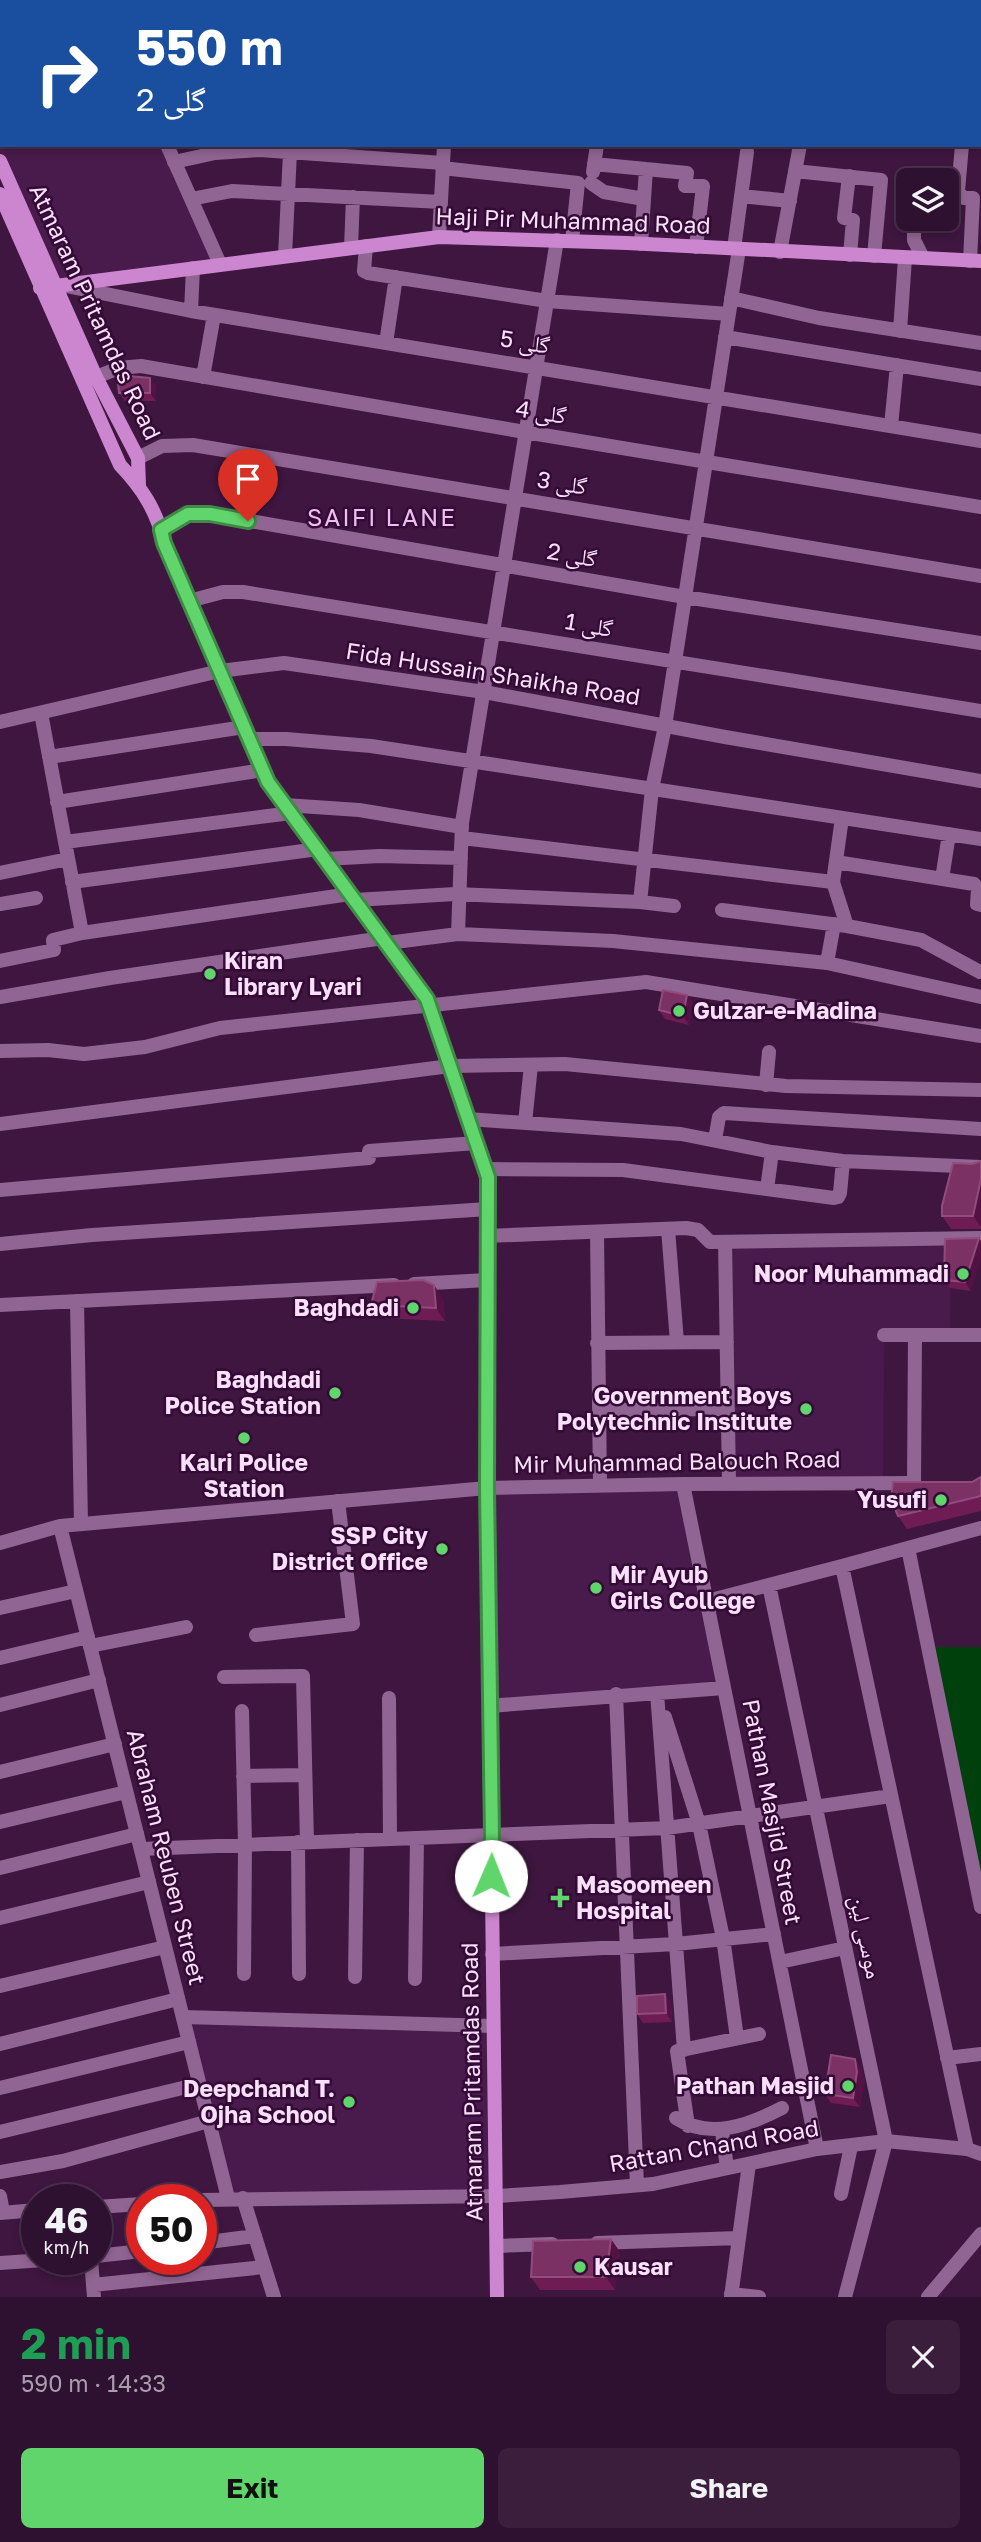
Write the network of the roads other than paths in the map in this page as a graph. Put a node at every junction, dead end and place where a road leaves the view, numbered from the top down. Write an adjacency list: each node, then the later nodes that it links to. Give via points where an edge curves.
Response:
1 (168, 147): 9 (street)
2 (443, 147): 11 (street)
3 (597, 147): 10 (street)
4 (800, 147): 13 (street)
5 (962, 147): 28 (street, via 958,191 963,198 973,198)
6 (290, 152): 9 (street, via 215,153); 11 (street); 16 (street)
7 (747, 152): 18 (street)
8 (0, 161): 44 (main road, Atmaram Pritamdas Road)
9 (174, 162): 20 (street)
10 (594, 164): 12 (street); 15 (street)
11 (442, 166): 15 (street); 23 (street)
12 (646, 169): 21 (street); 31 (street, via 687,173 685,186 704,186)
13 (795, 171): 14 (street); 22 (street)
14 (849, 176): 35 (street, via 844,218 853,220); 37 (street, via 881,180)
15 (584, 183): 21 (street); 27 (street)
16 (289, 193): 19 (street); 20 (street, via 232,191); 36 (street)
17 (0, 194): 44 (main road, Atmaram Pritamdas Road)
18 (741, 196): 22 (street); 33 (street)
19 (353, 197): 23 (street); 32 (street)
20 (191, 199): 41 (street)
21 (643, 199): 29 (street)
22 (790, 201): 34 (street)
23 (441, 202): 25 (street)
24 (914, 231): 39 (street)
25 (439, 237): 26 (main road, Haji Pir Muhammad Road); 30 (main road, Haji Pir Muhammad Road)
26 (557, 240): 27 (main road, Haji Pir Muhammad Road); 46 (street)
27 (572, 241): 29 (main road, Haji Pir Muhammad Road)
28 (976, 243): 40 (street)
29 (641, 244): 31 (main road, Haji Pir Muhammad Road)
30 (366, 246): 32 (main road, Haji Pir Muhammad Road); 43 (street, via 364,271)
31 (696, 247): 33 (main road, Haji Pir Muhammad Road)
32 (351, 248): 36 (main road, Haji Pir Muhammad Road)
33 (736, 249): 34 (main road, Haji Pir Muhammad Road); 45 (street)
34 (780, 252): 35 (main road, Haji Pir Muhammad Road)
35 (850, 255): 37 (main road, Haji Pir Muhammad Road)
36 (285, 256): 41 (main road, Haji Pir Muhammad Road)
37 (874, 256): 38 (main road, Haji Pir Muhammad Road)
38 (905, 258): 39 (main road, Haji Pir Muhammad Road); 50 (street)
39 (923, 258): 40 (main road, Haji Pir Muhammad Road)
40 (976, 261)
41 (220, 264): 42 (main road, Haji Pir Muhammad Road)
42 (193, 268): 44 (main road, Haji Pir Muhammad Road); 47 (street)
43 (396, 277): 46 (street); 52 (street)
44 (52, 286): 47 (street, گلی 5); 56 (main road, Atmaram Pritamdas Road); 66 (main road, Atmaram Pritamdas Road, via 120,465)
45 (732, 298): 48 (street); 50 (street)
46 (547, 301): 48 (street); 55 (street)
47 (191, 311): 49 (street, گلی 5)
48 (729, 314): 51 (street)
49 (214, 315): 52 (street, گلی 5); 57 (street)
50 (900, 331): 53 (street)
51 (725, 337): 54 (street); 59 (street)
52 (386, 343): 55 (street, گلی 5)
53 (981, 343)
54 (897, 365): 58 (street); 60 (street)
55 (536, 367): 59 (street, گلی 5); 61 (street)
56 (96, 376): 57 (street, گلی 4, via 141,366); 64 (main road, Atmaram Pritamdas Road)
57 (203, 377): 61 (street, گلی 4)
58 (981, 379)
59 (716, 397): 60 (street, گلی 5); 65 (street)
60 (891, 426): 62 (street, گلی 5)
61 (525, 432): 65 (street, گلی 4); 67 (street)
62 (981, 441)
63 (254, 455): 64 (street, گلی 3, via 194,445 162,446); 67 (street, گلی 3); 69 (street)
64 (138, 458): 66 (main road, Atmaram Pritamdas Road)
65 (706, 462): 68 (street, گلی 4); 70 (street)
66 (139, 485): 71 (main road, Atmaram Pritamdas Road)
67 (514, 498): 70 (street, گلی 3); 72 (street)
68 (981, 507)
69 (248, 521): 71 (street, گلی 2, via 188,514); 72 (street, گلی 2)
70 (695, 528): 73 (street, گلی 3); 74 (street)
71 (161, 530): 75 (main road, Atmaram Pritamdas Road)
72 (504, 566): 74 (street, گلی 2); 76 (street)
73 (981, 576)
74 (685, 597): 77 (street, گلی 2); 78 (street)
75 (189, 601): 76 (street, گلی 1, via 243,592); 79 (main road, Atmaram Pritamdas Road)
76 (494, 631): 78 (street, گلی 1); 80 (street)
77 (981, 643)
78 (673, 662): 81 (street, گلی 1); 84 (street)
79 (219, 671): 80 (street, Fida Hussain Shaikha Road, via 284,663); 82 (street, Fida Hussain Shaikha Road); 85 (main road, Atmaram Pritamdas Road)
80 (484, 692): 84 (street, Fida Hussain Shaikha Road); 87 (street)
81 (981, 711)
82 (41, 713): 83 (street, Fida Hussain Shaikha Road); 86 (street)
83 (0, 722)
84 (665, 726): 89 (street, Fida Hussain Shaikha Road); 90 (street)
85 (247, 733): 86 (street); 87 (street); 88 (main road, Atmaram Pritamdas Road)
86 (49, 757): 91 (street)
87 (473, 761): 90 (street); 94 (street)
88 (263, 769): 91 (street); 92 (main road, Atmaram Pritamdas Road)
89 (981, 781)
90 (653, 789): 93 (street); 101 (street)
91 (57, 802): 97 (street)
92 (288, 809): 94 (street, via 331,807); 97 (street); 98 (main road, Atmaram Pritamdas Road)
93 (842, 818): 95 (street); 102 (street)
94 (462, 833): 99 (street); 101 (street)
95 (949, 834): 96 (street); 104 (street)
96 (981, 839)
97 (65, 842): 100 (street)
98 (321, 854): 99 (street); 105 (street); 108 (main road, Atmaram Pritamdas Road)
99 (461, 858): 107 (street)
100 (68, 859): 103 (street); 105 (street)
101 (646, 860): 106 (street); 110 (street)
102 (836, 862): 104 (street); 106 (street)
103 (0, 873)
104 (942, 879): 112 (street, via 977,886 976,904)
105 (72, 881): 116 (street)
106 (833, 882): 115 (street)
107 (459, 895): 108 (street); 110 (street); 117 (street)
108 (352, 897): 116 (street); 118 (main road, Atmaram Pritamdas Road)
109 (36, 898): 111 (street)
110 (640, 902): 113 (street)
111 (0, 904)
112 (981, 905)
113 (674, 906)
114 (722, 910): 115 (street)
115 (840, 925): 120 (street); 121 (street, via 920,940)
116 (82, 933): 119 (street, via 53,940 54,950)
117 (458, 934): 118 (street); 120 (street, via 613,941)
118 (385, 941): 123 (street); 124 (main road, Atmaram Pritamdas Road)
119 (0, 961)
120 (827, 962): 122 (street)
121 (981, 970): 122 (street)
122 (978, 996)
123 (0, 997)
124 (429, 1005): 125 (street, via 646,982); 126 (street, via 220,1028 145,1046 84,1054); 129 (main road, Atmaram Pritamdas Road)
125 (981, 1035)
126 (0, 1051)
127 (769, 1052): 130 (street)
128 (531, 1065): 129 (street); 130 (street, via 565,1064); 133 (street)
129 (450, 1066): 132 (main road, Atmaram Pritamdas Road); 134 (street)
130 (766, 1084): 131 (street)
131 (981, 1090)
132 (468, 1119): 133 (street); 137 (main road, Atmaram Pritamdas Road)
133 (525, 1123): 136 (street)
134 (0, 1124)
135 (981, 1129): 136 (street, via 724,1113 719,1116)
136 (715, 1140): 138 (street)
137 (477, 1143): 141 (main road, Atmaram Pritamdas Road); 143 (street, via 369,1151 369,1158)
138 (772, 1152): 139 (street); 142 (street)
139 (843, 1161): 140 (street); 142 (street, via 838,1197)
140 (981, 1167)
141 (485, 1169): 142 (street, via 623,1170); 144 (main road, Atmaram Pritamdas Road)
142 (767, 1189)
143 (0, 1190)
144 (488, 1209): 147 (main road, Atmaram Pritamdas Road); 150 (street)
145 (668, 1229): 146 (street); 149 (street, via 698,1230 710,1242); 157 (street)
146 (597, 1232): 147 (street); 159 (street)
147 (486, 1236): 151 (main road, Atmaram Pritamdas Road)
148 (981, 1238): 149 (street)
149 (725, 1242): 158 (street)
150 (0, 1244)
151 (486, 1280): 152 (street); 167 (main road, Atmaram Pritamdas Road)
152 (77, 1301): 153 (street); 169 (street)
153 (0, 1305)
154 (884, 1335): 155 (street)
155 (915, 1335): 156 (street); 163 (street)
156 (981, 1335)
157 (677, 1342): 158 (street); 159 (street)
158 (727, 1342): 160 (street)
159 (597, 1343): 161 (street)
160 (728, 1409): 161 (street); 162 (street)
161 (599, 1410): 166 (street)
162 (729, 1483): 163 (street, Mir Muhammad Balouch Road); 165 (street, Mir Muhammad Balouch Road)
163 (914, 1483): 164 (street, Mir Muhammad Balouch Road)
164 (932, 1483)
165 (683, 1484): 166 (street, Mir Muhammad Balouch Road); 177 (street, Pathan Masjid Street)
166 (600, 1485): 167 (street, Mir Muhammad Balouch Road)
167 (487, 1488): 168 (street, Mir Muhammad Balouch Road); 190 (main road, Atmaram Pritamdas Road)
168 (338, 1501): 169 (street, Mir Muhammad Balouch Road); 180 (street, via 353,1624)
169 (81, 1524): 170 (street, Mir Muhammad Balouch Road)
170 (60, 1526): 172 (street, Mir Muhammad Balouch Road); 176 (street, Abraham Reuben Street)
171 (981, 1528): 173 (street)
172 (0, 1543)
173 (908, 1548): 174 (street); 213 (street)
174 (842, 1566): 175 (street); 197 (street)
175 (769, 1585): 177 (street); 198 (street, موسی لین)
176 (76, 1591): 178 (street); 181 (street, Abraham Reuben Street)
177 (707, 1601): 185 (street, Pathan Masjid Street)
178 (0, 1608)
179 (186, 1627): 181 (street)
180 (256, 1635)
181 (89, 1642): 182 (street); 184 (street, Abraham Reuben Street)
182 (0, 1658)
183 (224, 1677): 194 (street, via 303,1676)
184 (99, 1680): 189 (street); 192 (street, Abraham Reuben Street)
185 (724, 1688): 186 (street); 199 (street, Pathan Masjid Street)
186 (657, 1693): 187 (street); 201 (street); 202 (street)
187 (616, 1695): 190 (street); 203 (street)
188 (388, 1698): 206 (street)
189 (0, 1705)
190 (489, 1706): 204 (main road, Atmaram Pritamdas Road)
191 (242, 1711): 195 (street)
192 (115, 1744): 193 (street); 196 (street, Abraham Reuben Street)
193 (0, 1772)
194 (305, 1775): 195 (street); 209 (street)
195 (243, 1776): 210 (street)
196 (127, 1792): 200 (street); 208 (street, Abraham Reuben Street)
197 (891, 1796): 198 (street); 237 (street)
198 (816, 1807): 199 (street); 220 (street, موسی لین)
199 (750, 1816): 201 (street); 215 (street, Pathan Masjid Street)
200 (0, 1822)
201 (699, 1824): 202 (street); 216 (street)
202 (667, 1828): 203 (street); 217 (street)
203 (622, 1829): 204 (street); 219 (street)
204 (492, 1836): 205 (street); 221 (main road, Atmaram Pritamdas Road)
205 (417, 1838): 206 (street); 226 (street)
206 (390, 1839): 207 (street)
207 (357, 1840): 209 (street); 225 (street)
208 (139, 1841): 210 (street); 211 (street); 212 (street, Abraham Reuben Street)
209 (302, 1842): 210 (street); 224 (street)
210 (245, 1844): 223 (street)
211 (0, 1868)
212 (149, 1882): 214 (street); 218 (street, Abraham Reuben Street)
213 (981, 1907)
214 (0, 1918)
215 (774, 1934): 216 (street); 222 (street, Pathan Masjid Street)
216 (723, 1938): 217 (street); 232 (street)
217 (676, 1944): 219 (street); 235 (street)
218 (165, 1947): 227 (street); 228 (street, Abraham Reuben Street)
219 (627, 1948): 221 (street); 252 (street)
220 (845, 1948): 222 (street); 244 (street, موسی لین)
221 (492, 1954): 230 (main road, Atmaram Pritamdas Road)
222 (779, 1962): 247 (street, Pathan Masjid Street)
223 (244, 1974)
224 (299, 1974)
225 (355, 1977)
226 (415, 1979)
227 (0, 1986)
228 (178, 1999): 229 (street, Abraham Reuben Street); 234 (street)
229 (183, 2017): 230 (street); 233 (street, Abraham Reuben Street)
230 (493, 2025): 255 (main road, Atmaram Pritamdas Road)
231 (759, 2034): 232 (street)
232 (737, 2038): 235 (street)
233 (189, 2042): 238 (street, Abraham Reuben Street); 239 (street)
234 (0, 2044)
235 (684, 2050): 242 (street, via 677,2051 682,2122)
236 (981, 2054): 237 (street)
237 (947, 2058): 246 (street)
238 (199, 2084): 241 (street, Abraham Reuben Street); 243 (street)
239 (0, 2088)
240 (782, 2108): 242 (street)
241 (209, 2121): 251 (street, via 63,2161); 256 (street, Abraham Reuben Street)
242 (722, 2131): 250 (street)
243 (0, 2132)
244 (886, 2141): 245 (street, Rattan Chand Road); 246 (street, Rattan Chand Road); 273 (street, موسی لین)
245 (851, 2146): 247 (street, Rattan Chand Road); 253 (street)
246 (967, 2149): 248 (street, Rattan Chand Road)
247 (817, 2150): 249 (street, Rattan Chand Road)
248 (981, 2154)
249 (749, 2164): 250 (street, Rattan Chand Road); 262 (street)
250 (727, 2168): 252 (street, Rattan Chand Road)
251 (0, 2172)
252 (637, 2185): 255 (street, Rattan Chand Road)
253 (841, 2194)
254 (0, 2196): 259 (street)
255 (498, 2196): 256 (street, Rattan Chand Road); 264 (main road, Atmaram Pritamdas Road)
256 (236, 2198): 257 (street, Rattan Chand Road); 261 (street, Abraham Reuben Street)
257 (217, 2199)
258 (21, 2211): 259 (street)
259 (2, 2213)
260 (981, 2234): 274 (street)
261 (255, 2236): 263 (street); 267 (street, Abraham Reuben Street)
262 (738, 2238): 264 (street); 269 (street)
263 (217, 2241)
264 (497, 2246): 271 (main road, Atmaram Pritamdas Road)
265 (21, 2262): 266 (street)
266 (0, 2263)
267 (264, 2267): 268 (street); 270 (street, Abraham Reuben Street)
268 (94, 2291)
269 (731, 2295): 272 (street)
270 (274, 2297)
271 (497, 2297)
272 (759, 2297)
273 (845, 2297)
274 (928, 2297)

